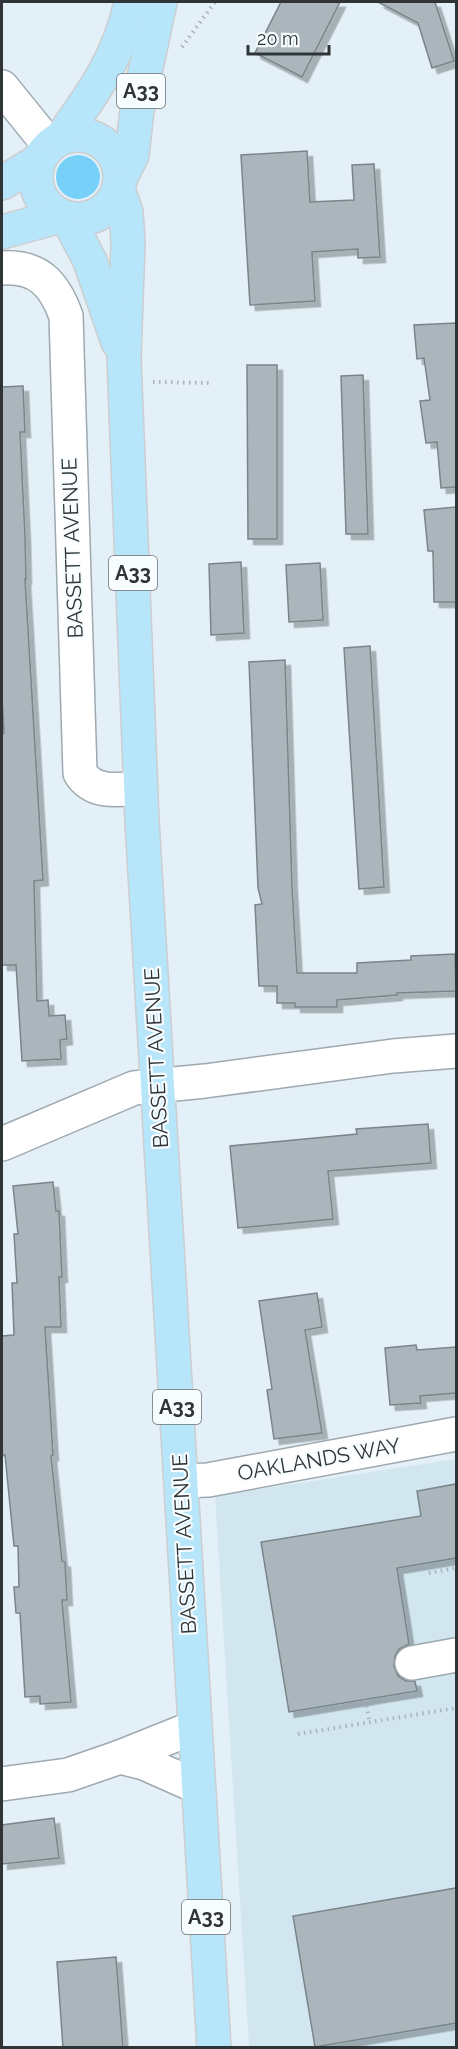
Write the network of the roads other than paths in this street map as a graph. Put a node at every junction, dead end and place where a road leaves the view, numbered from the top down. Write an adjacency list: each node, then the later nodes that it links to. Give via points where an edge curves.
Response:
1 (130, 2): 4 (main road, A33, via 118,47 103,77)
2 (160, 2): 6 (main road, A33, via 137,110 132,155)
3 (2, 87): 4 (street)
4 (49, 148): 5 (main road); 6 (main road, via 73,134 97,139 115,155); 7 (main road, via 35,174 36,187 50,210)
5 (2, 183)
6 (119, 184): 7 (main road, via 113,202 93,217); 10 (main road, BASSETT AVENUE / A33, via 126,212)
7 (64, 217): 8 (main road); 10 (main road, BASSETT AVENUE / A33, via 90,261)
8 (2, 232)
9 (15, 269): 11 (street, BASSETT AVENUE, via 46,281 59,296 66,316 80,773 94,787)
10 (138, 365): 11 (main road, BASSETT AVENUE / A33)
11 (140, 788): 13 (main road, BASSETT AVENUE / A33)
12 (456, 1051): 13 (street)
13 (158, 1086): 14 (street, via 134,1088); 16 (main road, BASSETT AVENUE / A33)
14 (2, 1144)
15 (456, 1434): 16 (street, OAKLANDS WAY, via 208,1480)
16 (181, 1481): 19 (main road, BASSETT AVENUE / A33)
17 (456, 1656): 18 (street)
18 (412, 1663)
19 (195, 1727): 20 (street); 22 (main road, BASSETT AVENUE / A33)
20 (120, 1757): 21 (street, via 68,1775); 22 (street)
21 (2, 1784)
22 (198, 1786): 23 (main road, BASSETT AVENUE / A33)
23 (214, 2048)

